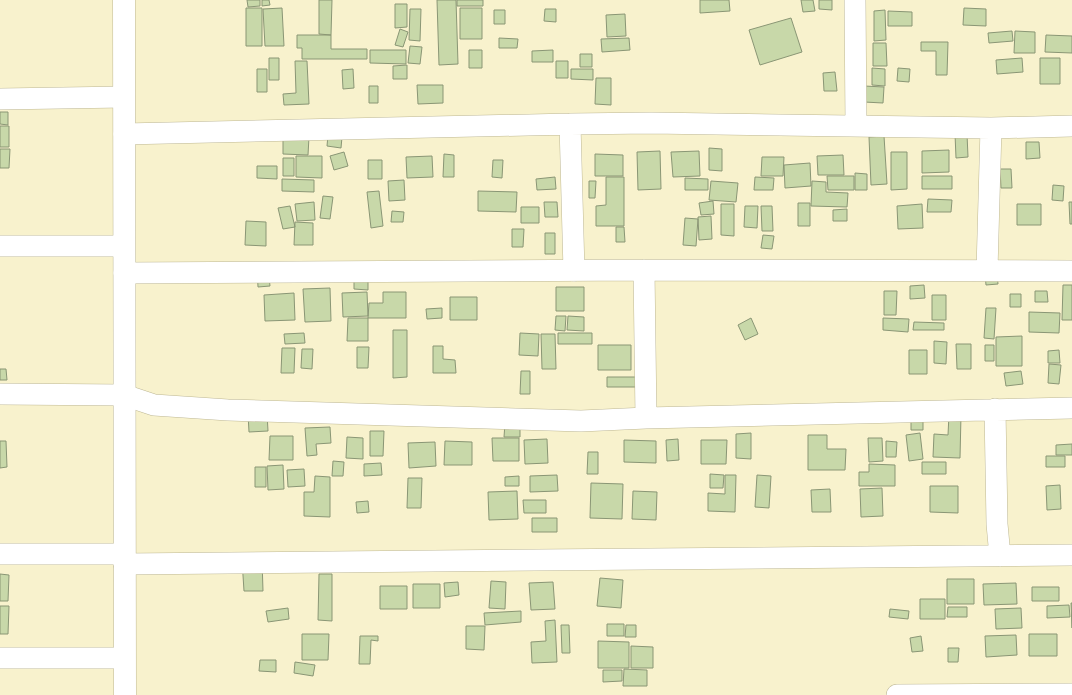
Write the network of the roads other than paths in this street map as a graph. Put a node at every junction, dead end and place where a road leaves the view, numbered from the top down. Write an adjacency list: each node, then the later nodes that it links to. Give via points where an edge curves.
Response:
1 (124, 0): 3 (street)
2 (855, 0): 6 (street)
3 (124, 97): 4 (street); 9 (street)
4 (0, 99)
5 (570, 124): 6 (street); 9 (street); 14 (street)
6 (856, 126): 8 (street)
7 (1072, 126): 8 (street)
8 (991, 128): 13 (street)
9 (124, 134): 11 (street)
10 (0, 246): 11 (street)
11 (124, 246): 16 (street)
12 (644, 270): 13 (street); 14 (street); 21 (street)
13 (986, 270): 15 (street)
14 (574, 271): 16 (street)
15 (1072, 271)
16 (124, 273): 18 (street)
17 (0, 394): 18 (street)
18 (124, 395): 21 (street, via 154,405 228,410 581,422); 25 (street)
19 (1072, 408): 20 (street)
20 (995, 409): 21 (street); 24 (street)
21 (646, 418)
22 (0, 554): 25 (street)
23 (1072, 555): 24 (street)
24 (1000, 556): 25 (street)
25 (124, 559): 27 (street)
26 (0, 658): 27 (street)
27 (124, 658): 29 (street)
28 (1072, 694): 31 (street)
29 (124, 695)
30 (897, 695): 31 (street)
31 (996, 695)

